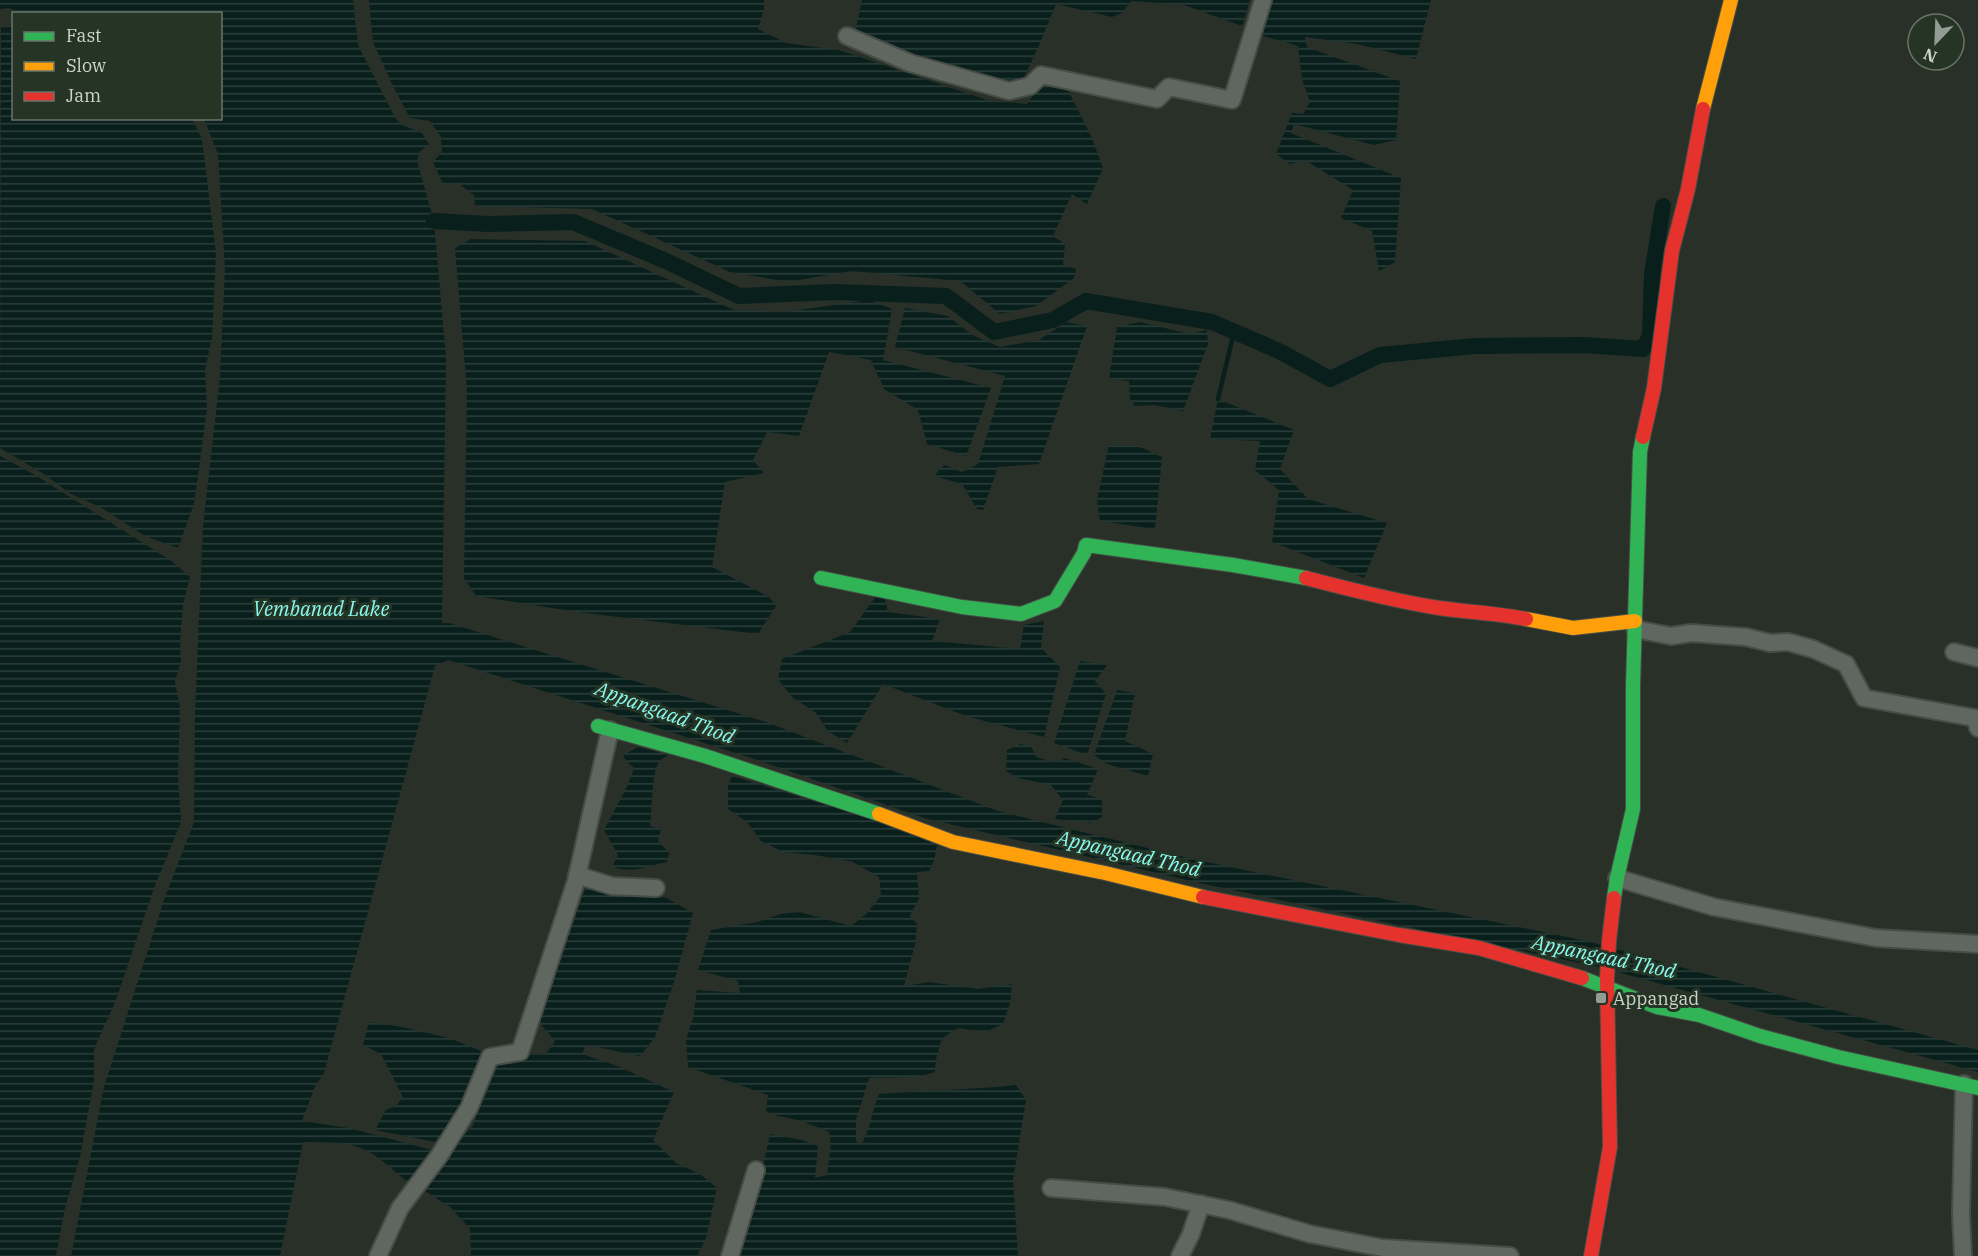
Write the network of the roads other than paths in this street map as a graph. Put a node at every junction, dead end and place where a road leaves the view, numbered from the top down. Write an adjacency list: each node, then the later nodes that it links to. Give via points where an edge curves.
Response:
1 (1263, 0): 3 (street, via 1232,100 1169,87 1157,99 1041,75 1030,86 1009,91 910,63)
2 (1731, 0): 5 (street, via 1672,251 1654,388 1640,452)
3 (847, 36)
4 (821, 578): 5 (street, via 962,607 1021,614 1054,602 1086,545 1295,575 1377,597 1573,628)
5 (1635, 625): 9 (street, via 1671,636 1691,633 1746,637 1813,649 1845,664 1864,698 1975,718); 11 (street, via 1632,809)
6 (1954, 652): 7 (street)
7 (1978, 658)
8 (604, 728): 10 (street); 14 (street, via 728,764 953,842 1193,895 1479,948)
9 (1978, 728)
10 (577, 875): 12 (street, via 612,886); 19 (street, via 519,1052 490,1057 469,1108 440,1156 400,1208)
11 (1617, 878): 13 (street, via 1714,907 1876,938); 14 (street)
12 (656, 888)
13 (1978, 944)
14 (1607, 982): 15 (street, via 1658,1007 1699,1015 1838,1057); 23 (street, via 1610,1147)
15 (1971, 1086): 24 (street, via 1961,1214)
16 (756, 1170): 20 (street)
17 (1051, 1188): 18 (street, via 1165,1197)
18 (1201, 1204): 21 (street); 22 (street, via 1310,1234 1383,1248)
19 (378, 1256)
20 (730, 1256)
21 (1180, 1256)
22 (1510, 1256)
23 (1591, 1256)
24 (1963, 1256)

